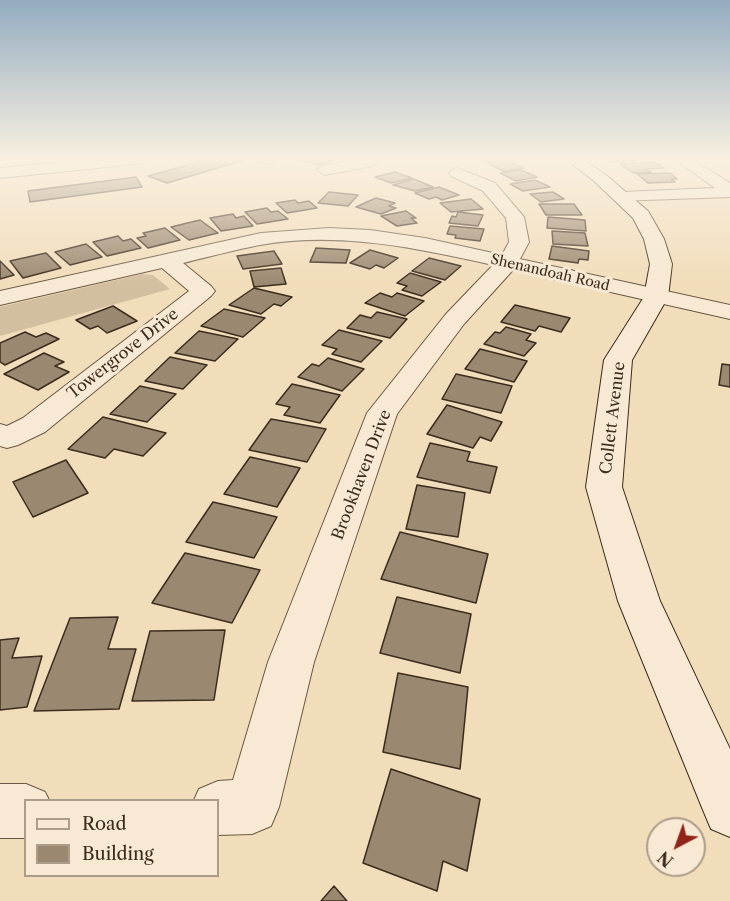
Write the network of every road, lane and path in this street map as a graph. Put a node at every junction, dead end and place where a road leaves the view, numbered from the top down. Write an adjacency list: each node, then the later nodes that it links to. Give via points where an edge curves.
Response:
1 (500, 200): 4 (street, Brookhaven Drive, via 515,217 519,242)
2 (626, 200): 5 (street, Collett Avenue, via 641,215 654,239 661,264)
3 (165, 259): 4 (street, Shenandoah Road, via 301,234 370,236); 6 (street, Shenandoah Road); 8 (street, Towergrove Drive, via 203,291 34,425 7,438)
4 (508, 262): 5 (street, Shenandoah Road); 9 (street, Brookhaven Drive, via 455,319 382,413 291,662 252,807)
5 (656, 297): 7 (street, Shenandoah Road); 10 (street, Collett Avenue, via 618,360 604,487 639,601)
6 (0, 298)
7 (730, 312)
8 (0, 434)
9 (219, 808)
10 (730, 810)
11 (0, 811): 12 (street)
12 (24, 811)

